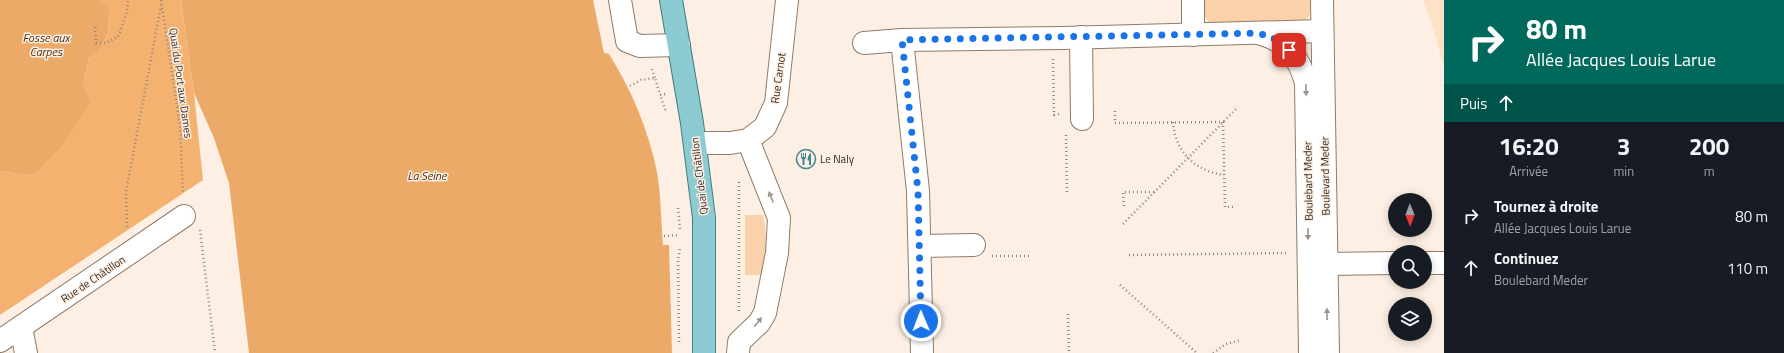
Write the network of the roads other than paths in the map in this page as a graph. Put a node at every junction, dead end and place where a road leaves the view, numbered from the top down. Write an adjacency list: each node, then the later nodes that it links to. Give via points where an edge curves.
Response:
1 (620, 0): 12 (street, via 627,41 640,46)
2 (671, 0): 12 (main road, Quai de Châtillon)
3 (787, 0): 14 (street, Rue Carnot, via 776,103 765,127)
4 (1193, 0): 8 (street)
5 (1322, 0): 6 (street, Boulevard Meder)
6 (1322, 31): 7 (street); 19 (street, Boulevard Meder)
7 (1258, 33): 8 (street); 19 (street, Boulebard Meder, one-way to 19, via 1284,44 1303,71 1306,83)
8 (1193, 35): 9 (street)
9 (1081, 37): 10 (street); 13 (street)
10 (902, 40): 11 (street); 18 (street, via 918,191)
11 (864, 42)
12 (679, 45): 15 (main road, Quai de Châtillon)
13 (1074, 117)
14 (748, 140): 15 (street, Rue Carnot, via 730,144); 25 (street, one-way to 14, via 765,313 777,253 779,218)
15 (695, 143): 27 (main road, Quai de Châtillon, via 704,218)
16 (184, 216): 23 (street, Rue de Châtillon)
17 (974, 245): 18 (street)
18 (920, 246): 28 (street)
19 (1317, 258): 20 (street); 29 (street, Boulebard Meder); 30 (street, Boulevard Meder, one-way to 19)
20 (1388, 263)
21 (1432, 263): 22 (street)
22 (1444, 263)
23 (21, 328): 24 (street, Rue de Châtillon); 26 (street)
24 (0, 341)
25 (739, 347)
26 (26, 353)
27 (704, 353)
28 (922, 353)
29 (1310, 353)
30 (1328, 353)

